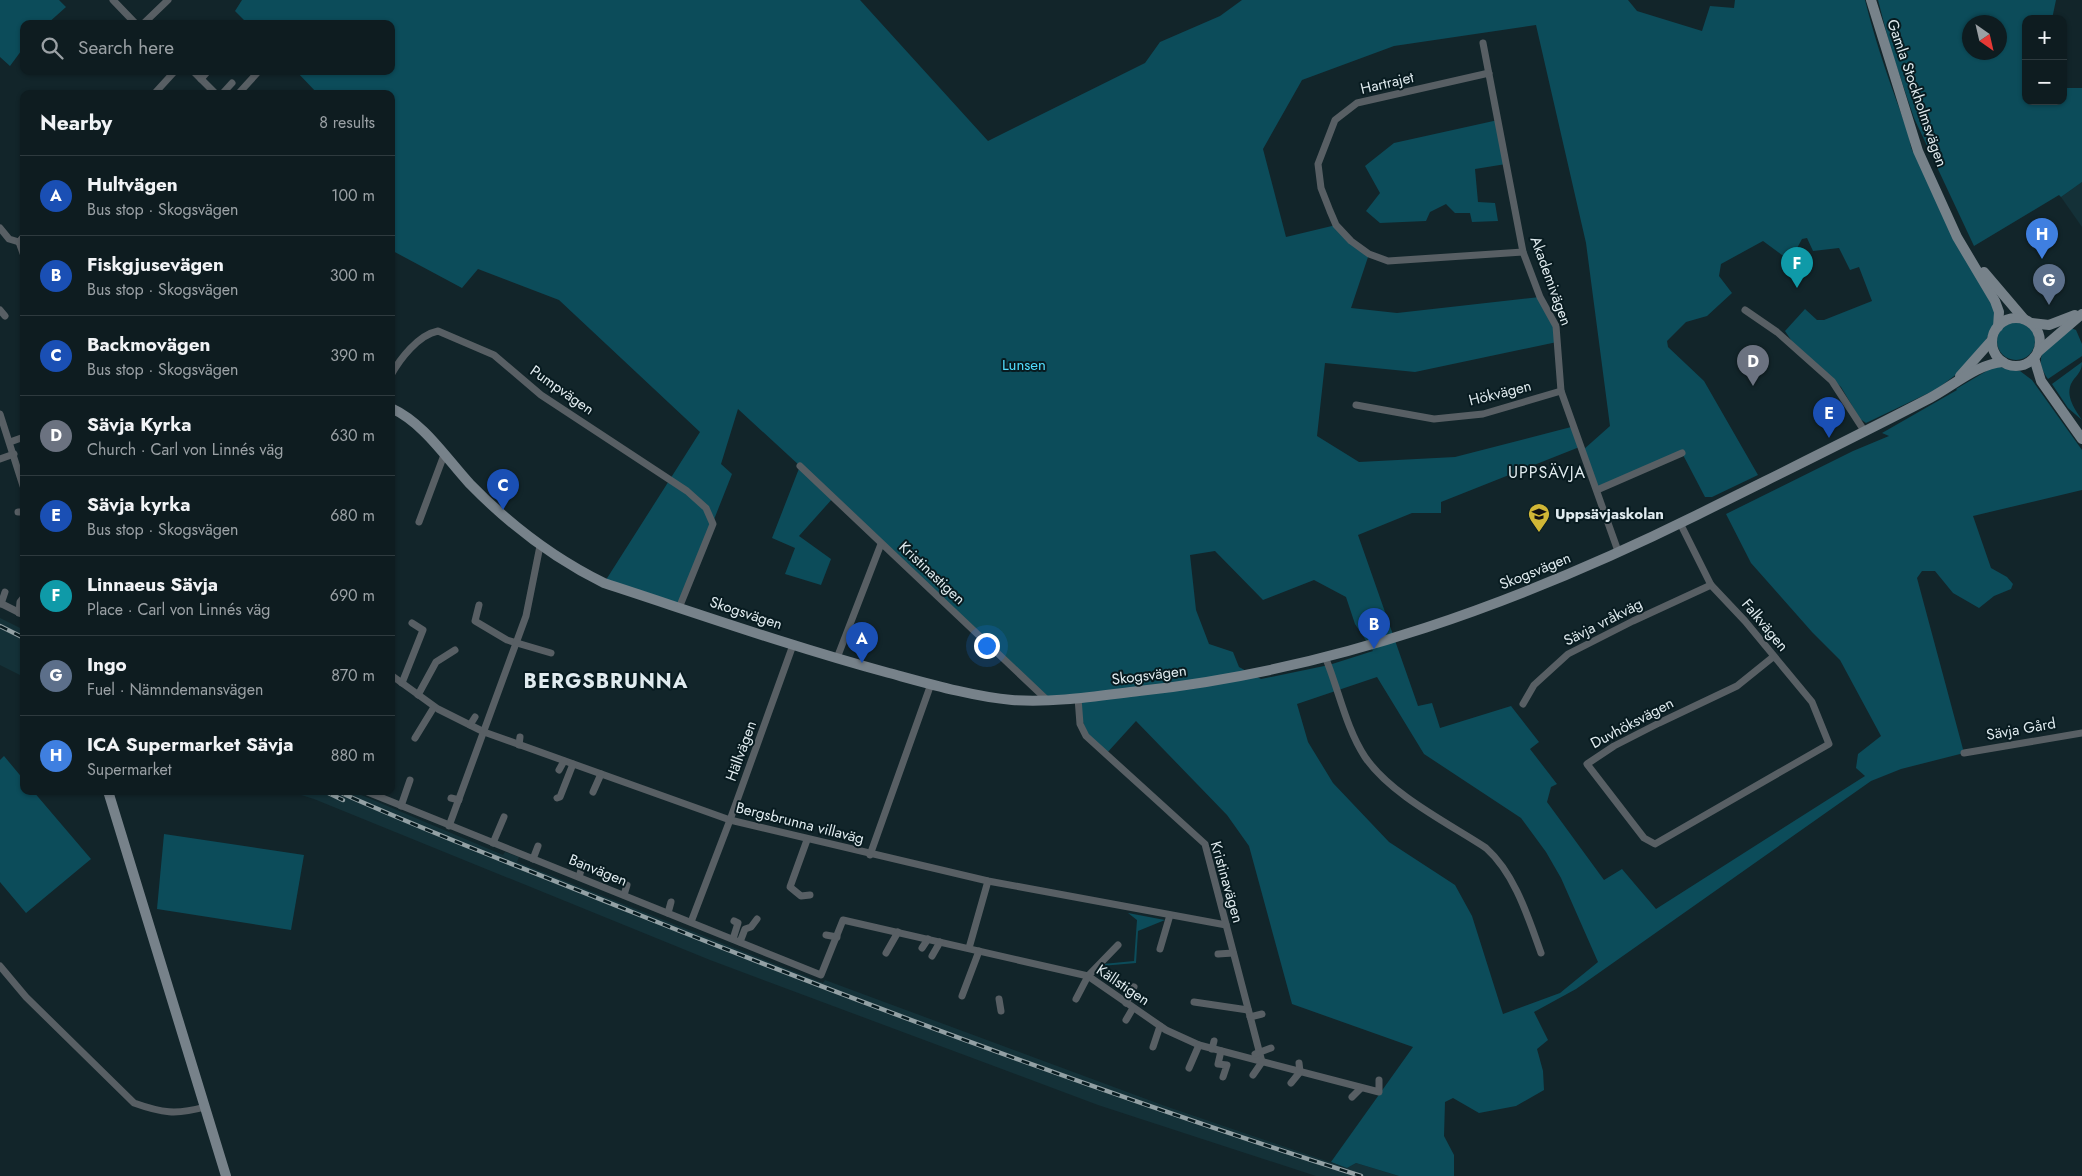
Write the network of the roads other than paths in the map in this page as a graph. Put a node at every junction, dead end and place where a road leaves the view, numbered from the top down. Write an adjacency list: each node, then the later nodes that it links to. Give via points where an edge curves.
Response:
1 (113, 0): 4 (street)
2 (168, 0): 5 (street, via 152,11)
3 (1872, 0): 20 (street, Gamla Stockholmsvägen, via 1918,151)
4 (132, 20)
5 (146, 20)
6 (1483, 43): 7 (street, Akademivägen)
7 (1489, 73): 21 (street, Akademivägen); 21 (street, Hartrajet, via 1358,104 1335,120 1318,164 1321,188 1336,225 1368,254 1388,260)
8 (171, 75): 14 (street)
9 (196, 75): 12 (street)
10 (204, 75): 12 (street)
11 (255, 75): 17 (street)
12 (201, 79): 15 (street)
13 (232, 83): 16 (street)
14 (158, 90)
15 (212, 90)
16 (226, 90)
17 (242, 90)
18 (2, 233): 19 (street, via 9,239)
19 (20, 239)
20 (1964, 247): 24 (street, Gamla Stockholmsvägen); 25 (street, Gamla Stockholmsvägen, via 1995,300 2000,312)
21 (1523, 252): 32 (street, Akademivägen, via 1540,298 1556,326)
22 (1745, 310): 37 (street, via 1778,332 1832,381)
23 (2082, 313): 24 (street, via 2054,324); 27 (street)
24 (2027, 321): 25 (street, via 2015,318); 27 (street, via 2040,336)
25 (1998, 327): 26 (street)
26 (1992, 340): 28 (street, via 1994,351); 33 (street, Skogsvägen, via 1964,373)
27 (2036, 354): 29 (street, via 2029,362); 31 (street)
28 (2003, 362): 29 (street); 33 (street, Skogsvägen, via 1988,364)
29 (2016, 366): 31 (street)
30 (395, 369): 57 (street, Pumpvägen, via 403,356 430,332 438,331 494,355 541,395 688,491 706,508 713,524)
31 (2041, 381): 39 (street)
32 (1561, 391): 34 (street, Hökvägen, via 1483,414 1434,419); 47 (street, Akademivägen)
33 (1935, 396): 37 (street, Skogsvägen)
34 (1356, 405)
35 (395, 410): 43 (street, Skogsvägen, via 405,414)
36 (0, 414): 40 (street)
37 (1865, 432): 49 (street, Skogsvägen)
38 (20, 438): 40 (street)
39 (2082, 439)
40 (10, 442): 42 (street)
41 (1682, 453): 47 (street)
42 (14, 454): 44 (street); 46 (street)
43 (444, 455): 48 (street); 51 (street, Skogsvägen, via 513,526)
44 (0, 459)
45 (800, 466): 50 (street, Kristinastigen)
46 (20, 474)
47 (1597, 490): 52 (street, Akademivägen)
48 (419, 522)
49 (1680, 523): 52 (street, Skogsvägen); 53 (street, Falkvägen)
50 (881, 544): 65 (street); 72 (street, Kristinastigen)
51 (540, 546): 57 (street, Skogsvägen, via 571,567 604,583); 60 (street, via 526,616)
52 (1618, 551): 66 (street, Skogsvägen, via 1533,589 1455,618)
53 (1711, 585): 64 (street, Falkvägen); 73 (street, Sävja vråkväg, via 1568,654 1534,685)
54 (6, 592): 55 (street)
55 (1, 603): 58 (street)
56 (479, 605): 60 (street, via 475,621)
57 (679, 608): 61 (street, Skogsvägen)
58 (20, 613)
59 (412, 623): 68 (street, via 423,630)
60 (516, 643): 63 (street); 77 (street)
61 (794, 645): 65 (street, Skogsvägen); 95 (street, Hällvägen)
62 (455, 650): 70 (street, via 436,662)
63 (551, 653)
64 (1773, 657): 81 (street, Falkvägen, via 1812,702); 81 (street, Duvhöksvägen, via 1737,686 1614,746 1587,764 1644,838 1654,844)
65 (837, 658): 69 (street, Skogsvägen)
66 (1326, 659): 71 (street, Skogsvägen, via 1185,686); 130 (street, via 1350,727 1365,757 1391,786 1486,848 1499,860 1524,907)
67 (395, 678): 68 (street, Bergsbrunna villaväg)
68 (402, 683): 70 (street, Bergsbrunna villaväg)
69 (931, 684): 72 (street, Skogsvägen, via 1012,700); 100 (street)
70 (418, 695): 74 (street, Bergsbrunna villaväg)
71 (1078, 698): 72 (street, Skogsvägen); 114 (street, Kristinavägen, via 1080,724 1086,736 1205,844)
72 (1046, 699)
73 (1523, 704)
74 (434, 706): 76 (street, Bergsbrunna villaväg); 80 (street)
75 (475, 717): 76 (street)
76 (470, 725): 77 (street, Bergsbrunna villaväg)
77 (484, 732): 82 (street, Bergsbrunna villaväg); 96 (street, via 455,799)
78 (2082, 733): 83 (street, Sävja Gård)
79 (520, 737): 82 (street)
80 (415, 738)
81 (1830, 744)
82 (519, 745): 84 (street, Bergsbrunna villaväg)
83 (1964, 753)
84 (564, 761): 85 (street, Bergsbrunna villaväg); 86 (street)
85 (573, 764): 87 (street, Bergsbrunna villaväg); 92 (street)
86 (559, 770)
87 (601, 774): 89 (street); 95 (street, Bergsbrunna villaväg)
88 (410, 780): 93 (street)
89 (593, 792)
90 (109, 795): 167 (street)
91 (374, 795): 93 (street, Banvägen)
92 (557, 798)
93 (401, 806): 96 (street, Banvägen)
94 (504, 817): 98 (street)
95 (730, 820): 97 (street, Bergsbrunna villaväg); 113 (street, Hällvägen)
96 (449, 826): 98 (street, Banvägen)
97 (807, 840): 100 (street, Bergsbrunna villaväg); 107 (street, via 790,887 801,896)
98 (493, 843): 101 (street, Banvägen)
99 (538, 846): 101 (street)
100 (870, 855): 104 (street, Bergsbrunna villaväg)
101 (533, 859): 103 (street, Banvägen)
102 (583, 863): 103 (street)
103 (579, 877): 106 (street, Banvägen)
104 (988, 881): 110 (street, Bergsbrunna villaväg); 125 (street)
105 (627, 885): 106 (street)
106 (624, 895): 109 (street, Banvägen)
107 (810, 895)
108 (671, 902): 109 (street)
109 (668, 913): 113 (street, Banvägen)
110 (1170, 915): 114 (street, Bergsbrunna villaväg); 126 (street)
111 (757, 919): 121 (street)
112 (734, 921): 121 (street, via 738,923)
113 (690, 922): 121 (street, Banvägen)
114 (1226, 925): 129 (street, Kristinavägen)
115 (914, 926): 118 (street)
116 (898, 932): 118 (street, Källstigen); 119 (street, Källstigen, via 867,922 843,920); 128 (street)
117 (826, 935): 119 (street)
118 (912, 935): 120 (street, Källstigen)
119 (837, 937): 133 (street, Källstigen)
120 (928, 939): 122 (street, Källstigen); 124 (street)
121 (737, 940): 136 (street, Banvägen)
122 (940, 942): 125 (street, Källstigen); 132 (street)
123 (1118, 945): 137 (street)
124 (922, 948)
125 (969, 948): 127 (street, Källstigen)
126 (1160, 950)
127 (979, 951): 137 (street, Källstigen, via 1029,959); 139 (street)
128 (886, 953)
129 (1233, 953): 131 (street); 145 (street, Kristinavägen)
130 (1541, 953)
131 (1218, 954)
132 (932, 956)
133 (827, 962): 134 (street); 136 (street, Källstigen)
134 (835, 964)
135 (0, 966): 167 (street, via 26,997 134,1103 156,1111 180,1114)
136 (822, 975)
137 (1088, 976): 141 (street); 143 (street, Källstigen)
138 (1134, 986): 143 (street)
139 (962, 996)
140 (998, 999): 144 (street)
141 (1076, 999)
142 (1194, 1002): 145 (street)
143 (1130, 1006): 147 (street); 148 (street, Källstigen)
144 (1001, 1011)
145 (1249, 1013): 146 (street); 155 (street, Kristinavägen)
146 (1262, 1014)
147 (1126, 1020)
148 (1160, 1026): 150 (street, Källstigen); 152 (street)
149 (1189, 1031): 150 (street)
150 (1181, 1037): 151 (street, Källstigen)
151 (1199, 1045): 154 (street, Källstigen, via 1213,1045); 159 (street)
152 (1153, 1047)
153 (1271, 1048): 155 (street)
154 (1221, 1051): 156 (street, Källstigen); 162 (street, via 1218,1064 1227,1065)
155 (1259, 1051): 156 (street); 157 (street, Kristinavägen)
156 (1250, 1059): 157 (street, Källstigen)
157 (1262, 1062): 160 (street, Källstigen); 161 (street)
158 (1299, 1063): 160 (street)
159 (1189, 1068)
160 (1300, 1072): 164 (street); 165 (street, Källstigen, via 1354,1082)
161 (1253, 1075)
162 (1223, 1076)
163 (1379, 1080): 165 (street, Källstigen, via 1379,1092)
164 (1291, 1083)
165 (1362, 1088): 166 (street)
166 (1352, 1096)
167 (205, 1107): 168 (street)
168 (226, 1176)

